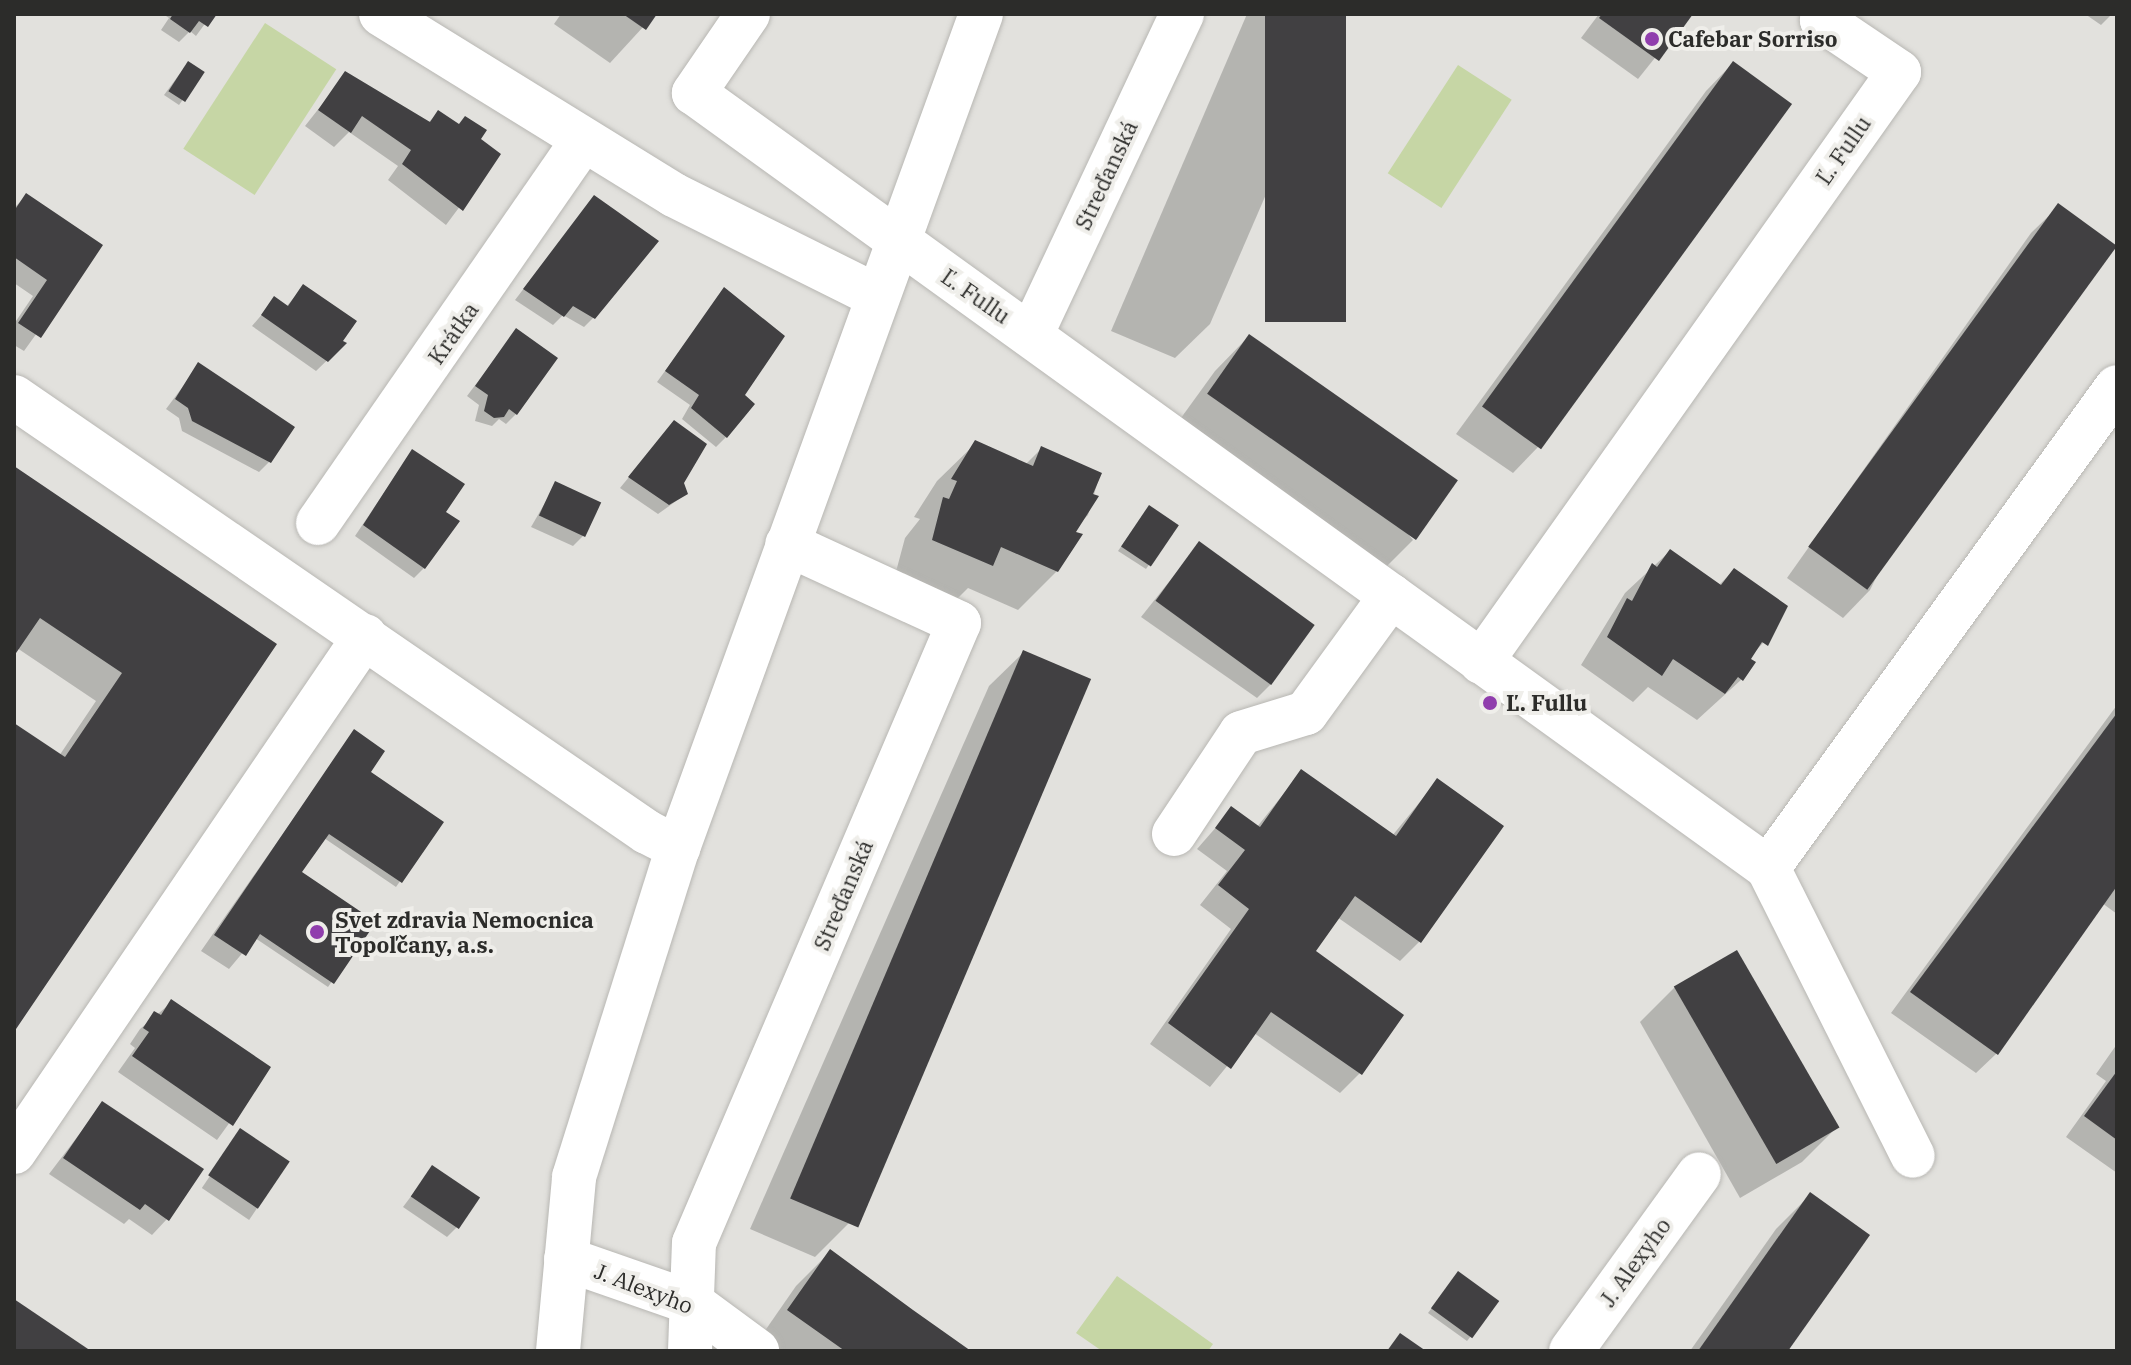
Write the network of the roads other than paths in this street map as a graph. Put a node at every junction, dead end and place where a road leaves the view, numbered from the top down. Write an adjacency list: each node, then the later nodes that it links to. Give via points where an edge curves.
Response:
1 (381, 14): 6 (street)
2 (748, 14): 7 (street, via 694,93)
3 (981, 14): 7 (street)
4 (1182, 14): 9 (street, Streďanská)
5 (1826, 14): 16 (street, Ľ. Fullu, via 1822,20 1899,72)
6 (583, 141): 8 (street, via 674,195); 12 (street, Krátka)
7 (897, 241): 8 (street); 9 (street, Ľ. Fullu)
8 (877, 296): 13 (street)
9 (1031, 335): 14 (street, Ľ. Fullu)
10 (2117, 387): 19 (street)
11 (14, 397): 15 (street)
12 (318, 523)
13 (787, 544): 18 (street); 24 (street, Streďanská, via 959,623 694,1243)
14 (1391, 596): 16 (street, Ľ. Fullu); 17 (street, via 1306,713 1241,733)
15 (365, 636): 18 (street, via 647,832); 20 (street)
16 (1481, 662): 19 (street, Ľ. Fullu)
17 (1174, 834)
18 (678, 848): 23 (street, via 574,1177)
19 (1768, 868): 21 (street, Ľ. Fullu)
20 (14, 1152)
21 (1913, 1156)
22 (1699, 1174): 28 (street, J. Alexyho)
23 (566, 1259): 24 (street, J. Alexyho); 25 (street)
24 (692, 1303): 26 (street, Streďanská); 27 (street, J. Alexyho)
25 (558, 1351)
26 (690, 1351)
27 (757, 1351)
28 (1571, 1351)

